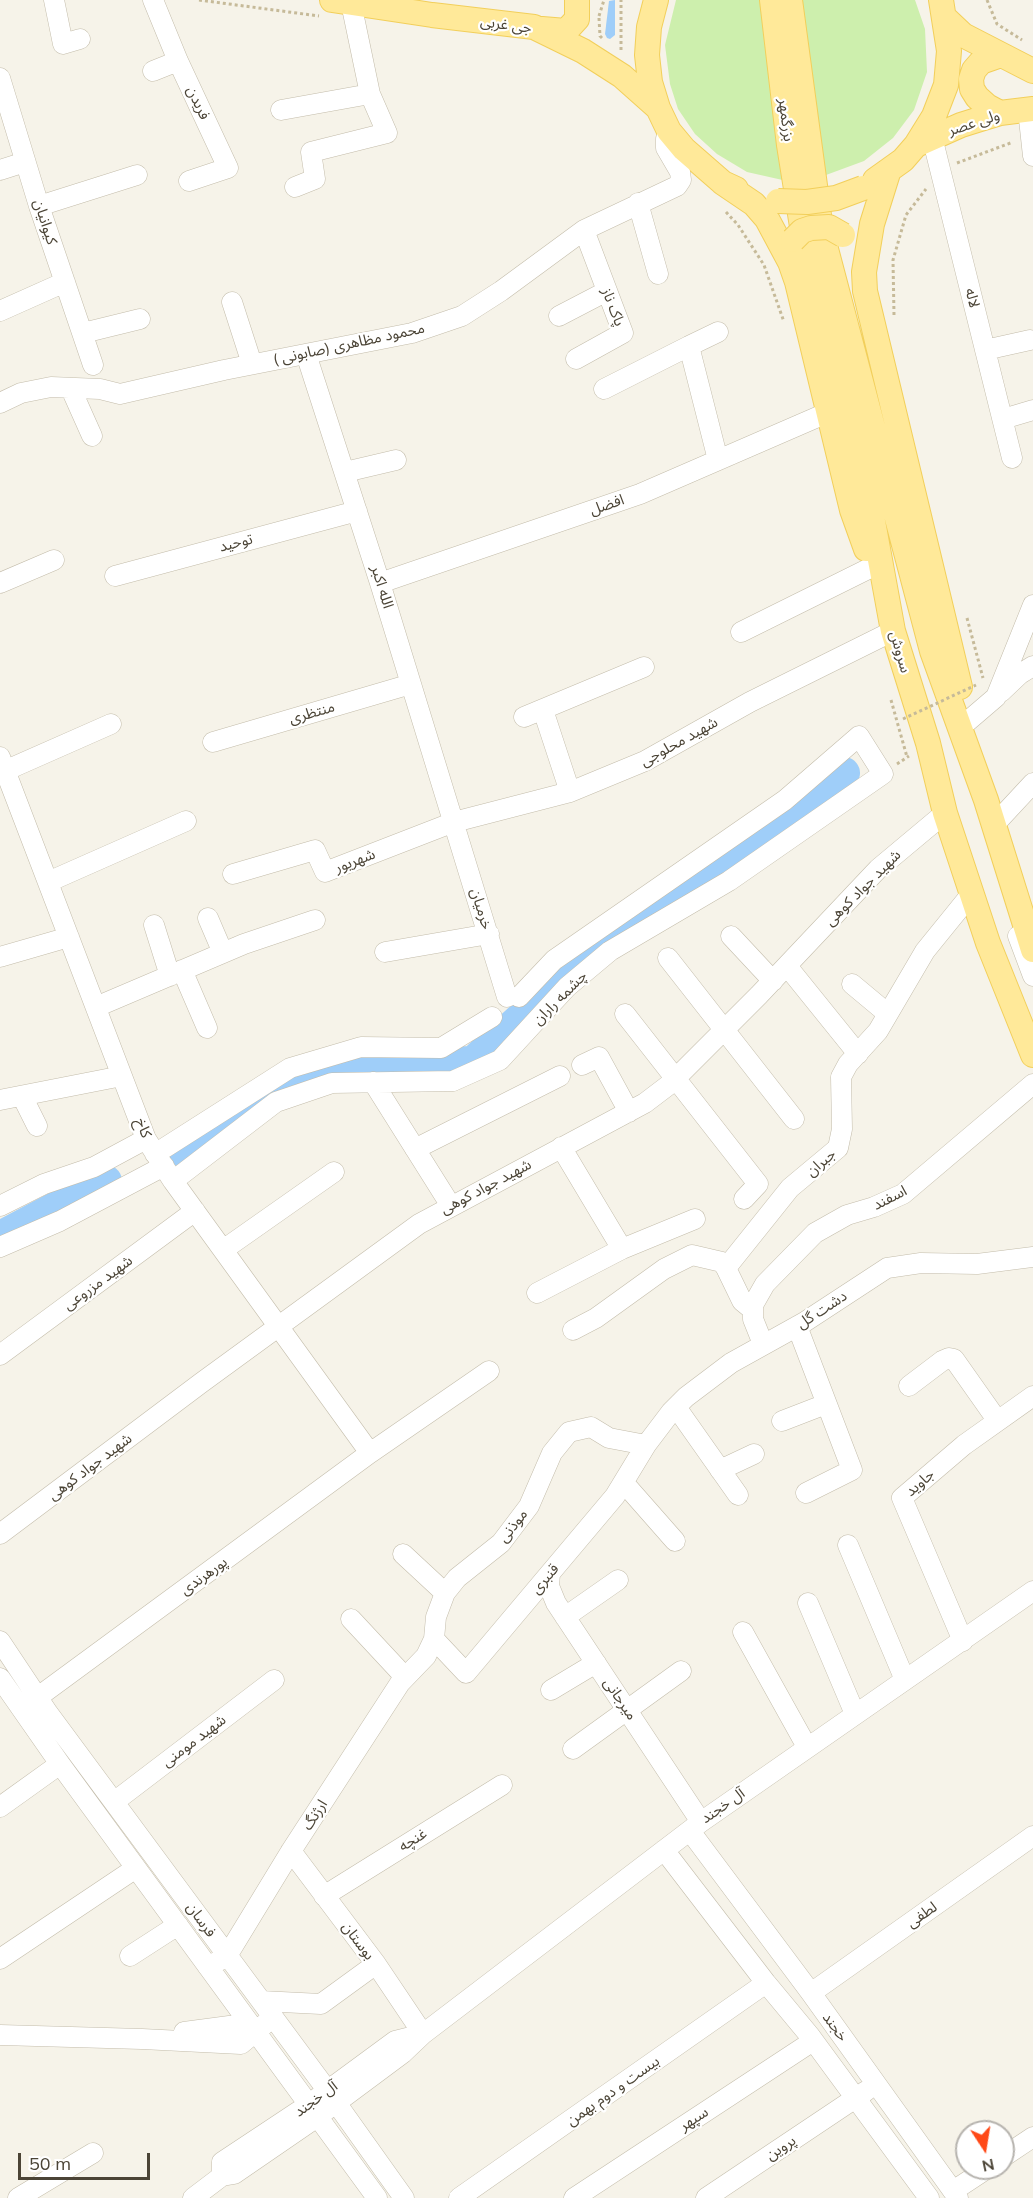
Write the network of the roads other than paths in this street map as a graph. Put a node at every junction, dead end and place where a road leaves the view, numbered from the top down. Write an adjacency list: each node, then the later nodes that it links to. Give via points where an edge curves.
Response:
1 (54, 0): 10 (street, via 63,44)
2 (153, 0): 12 (street, فریدن)
3 (577, 0): 9 (main road, via 577,19 566,31)
4 (656, 0): 17 (main road, via 647,55)
5 (772, 0): 34 (main road, بزرگمهر, via 789,145)
6 (790, 0): 34 (main road, بزرگمهر)
7 (341, 2): 9 (main road, جی غربی); 16 (street)
8 (943, 9): 11 (main road, via 963,35); 22 (main road, via 949,51 946,84)
9 (534, 27): 17 (main road, جی غربی, via 622,76)
10 (80, 39)
11 (1001, 55): 14 (main road); 20 (main road, via 981,62 970,80 977,97)
12 (178, 61): 13 (street); 28 (street, فریدن, via 231,167)
13 (153, 71)
14 (1033, 71)
15 (0, 78): 24 (street, کیوانیان)
16 (370, 94): 18 (street); 30 (street, via 387,133 311,152 315,179)
17 (658, 108): 21 (main road)
18 (281, 110)
19 (1030, 110): 20 (main road, ولی عصر); 23 (street)
20 (1000, 113): 22 (main road, ولی عصر, via 961,124)
21 (669, 130): 29 (main road); 31 (street, محمود مظاهری (صابونی ), via 666,148 681,180 677,186)
22 (925, 141): 26 (main road); 47 (street, لاله)
23 (1033, 156)
24 (25, 162): 25 (street); 32 (street, کیوانیان)
25 (0, 170)
26 (888, 173): 29 (main road, bridge, via 836,198 807,202 750,195); 35 (main road, via 872,224)
27 (137, 175): 32 (street)
28 (189, 181)
29 (723, 183): 34 (main road, via 754,204 767,219)
30 (295, 187)
31 (638, 203): 33 (street, محمود مظاهری (صابونی )); 36 (street)
32 (39, 206): 37 (street, کیوانیان)
33 (584, 230): 38 (street, پاک ناز); 48 (street, محمود مظاهری (صابونی ), via 462,316 412,333)
34 (810, 241): 35 (main road, via 853,249); 56 (main road, via 797,282); 70 (main road, سروش, via 870,505); 85 (main road, via 932,651)
35 (864, 272): 78 (main road, via 870,314)
36 (658, 274)
37 (65, 282): 40 (street); 44 (street, کیوانیان)
38 (607, 291): 41 (street); 49 (street, پاک ناز, via 623,333)
39 (232, 302): 50 (street)
40 (0, 311)
41 (559, 316)
42 (140, 319): 44 (street)
43 (718, 332): 46 (street)
44 (83, 333): 51 (street, کیوانیان)
45 (1030, 340): 47 (street)
46 (689, 346): 53 (street); 61 (street)
47 (985, 350): 57 (street, لاله)
48 (306, 354): 50 (street, محمود مظاهری (صابونی )); 62 (street, الله اکبر)
49 (576, 359)
50 (252, 364): 52 (street, محمود مظاهری (صابونی ), via 120,394)
51 (93, 366)
52 (71, 389): 54 (street, محمود مظاهری (صابونی ), via 51,387 21,393); 58 (street)
53 (604, 389)
54 (0, 403)
55 (1033, 410): 57 (street)
56 (829, 412): 61 (street, افضل); 65 (main road, via 852,510)
57 (1002, 419): 59 (street, لاله)
58 (92, 436)
59 (1012, 458)
60 (396, 460): 62 (street)
61 (718, 460): 67 (street, افضل, via 640,494)
62 (345, 472): 63 (street, الله اکبر)
63 (357, 511): 66 (street, توحید); 67 (street, الله اکبر)
64 (54, 560): 68 (street)
65 (872, 567): 70 (main road); 71 (street)
66 (115, 576)
67 (380, 583): 74 (street, الله اکبر)
68 (0, 584)
69 (1033, 605): 75 (street)
70 (893, 631): 84 (street, شهید محلوجی, via 750,702 645,762); 86 (main road, سروش)
71 (741, 632)
72 (1033, 666): 75 (street)
73 (644, 667): 76 (street)
74 (411, 684): 80 (street, منتظری); 88 (street, الله اکبر)
75 (992, 700): 78 (street)
76 (543, 710): 77 (street); 84 (street)
77 (524, 717)
78 (968, 721): 85 (main road)
79 (111, 724): 81 (street)
80 (213, 742)
81 (2, 767): 90 (street, کاخ)
82 (883, 774): 95 (street, خرمیان, via 859,736 785,800 554,960 513,997); 121 (street, چشمه راران, via 729,881 610,951 567,987 500,1060 453,1081)
83 (1033, 783): 85 (street)
84 (570, 792): 88 (street, شهید محلوجی)
85 (990, 812): 98 (main road); 105 (street, via 986,830)
86 (948, 820): 91 (main road, سروش); 103 (street, شهید جواد کوهی, via 878,869); 114 (street, via 961,834)
87 (186, 821): 90 (street)
88 (454, 822): 89 (street, شهریور, via 326,872 315,850); 95 (street, خرمیان)
89 (232, 874)
90 (48, 882): 97 (street, کاخ)
91 (972, 893): 110 (street, جبران, via 925,951); 116 (main road, سروش)
92 (208, 918): 100 (street)
93 (315, 920): 100 (street)
94 (154, 926): 104 (street)
95 (489, 934): 99 (street)
96 (731, 936): 106 (street)
97 (69, 937): 101 (street); 108 (street, کاخ)
98 (1031, 938)
99 (385, 952)
100 (223, 953): 104 (street)
101 (0, 957)
102 (668, 958): 113 (street)
103 (787, 966): 106 (street, شهید جواد کوهی); 115 (street)
104 (176, 973): 108 (street); 112 (street)
105 (1033, 976)
106 (773, 981): 113 (street, شهید جواد کوهی)
107 (852, 984): 110 (street)
108 (96, 1007): 118 (street, کاخ)
109 (625, 1014): 120 (street)
110 (888, 1014): 115 (street, جبران)
111 (492, 1017): 130 (street, via 441,1047 361,1047 290,1068)
112 (207, 1028)
113 (724, 1030): 120 (street, شهید جواد کوهی); 126 (street)
114 (1033, 1033)
115 (858, 1054): 141 (street, جبران, via 841,1077 842,1129 838,1148 790,1188)
116 (1033, 1055)
117 (582, 1065): 125 (street, via 599,1057)
118 (122, 1076): 123 (street); 130 (street, کاخ)
119 (560, 1076): 129 (street)
120 (675, 1079): 125 (street, شهید جواد کوهی); 132 (street, via 758,1184)
121 (374, 1083): 129 (street); 130 (street, چشمه راران, via 332,1083 276,1102)
122 (1033, 1084): 143 (street, اسفند, via 903,1194 847,1215 815,1233 765,1284)
123 (22, 1096): 124 (street); 127 (street)
124 (0, 1100)
125 (629, 1112): 128 (street, شهید جواد کوهی)
126 (794, 1119)
127 (37, 1126)
128 (561, 1147): 134 (street, شهید جواد کوهی); 138 (street)
129 (415, 1149): 134 (street)
130 (160, 1160): 133 (street, via 94,1167 44,1184); 135 (street, کاخ); 137 (street, via 60,1221)
131 (334, 1172): 139 (street)
132 (744, 1199)
133 (0, 1206)
134 (452, 1206): 144 (street, شهید جواد کوهی, via 419,1224)
135 (195, 1211): 139 (street, کاخ); 148 (street, شهید مزروعی)
136 (695, 1219): 138 (street)
137 (0, 1247)
138 (622, 1249): 142 (street)
139 (223, 1250): 144 (street, کاخ)
140 (1033, 1257): 145 (street, دشت گل, via 887,1268)
141 (726, 1268): 143 (street, via 742,1301); 146 (street, via 722,1262 692,1255 664,1269)
142 (537, 1293)
143 (753, 1310): 147 (street)
144 (278, 1326): 157 (street, کاخ); 163 (street, شهید جواد کوهی)
145 (797, 1326): 147 (street, دشت گل); 152 (street)
146 (573, 1330)
147 (763, 1344): 153 (street, دشت گل, via 686,1396)
148 (0, 1355)
149 (489, 1371): 157 (street, پورهرندی)
150 (909, 1386): 154 (street, via 942,1361 954,1359)
151 (1033, 1396): 154 (street, جاوید)
152 (826, 1404): 155 (street); 161 (street, via 852,1470)
153 (676, 1407): 156 (street, دشت گل); 159 (street)
154 (997, 1420): 177 (street, جاوید, via 902,1498)
155 (782, 1421)
156 (646, 1445): 160 (street, قنبری); 170 (street, موذنی, via 609,1438 591,1427 569,1432 552,1453 529,1506 501,1543 457,1578)
157 (370, 1453): 185 (street, پورهرندی)
158 (754, 1454): 159 (street)
159 (720, 1470): 162 (street)
160 (624, 1483): 164 (street); 167 (street, قنبری)
161 (806, 1493)
162 (738, 1495)
163 (0, 1534)
164 (675, 1541)
165 (848, 1545): 183 (street)
166 (403, 1554): 170 (street)
167 (550, 1573): 172 (street, میرجانی, via 549,1586); 175 (street, قنبری, via 466,1673)
168 (618, 1580): 172 (street)
169 (1033, 1591): 177 (street, آل خجند)
170 (445, 1593): 175 (street, موذنی, via 436,1617)
171 (808, 1603): 187 (street)
172 (565, 1617): 178 (street, میرجانی)
173 (351, 1619): 180 (street)
174 (743, 1632): 188 (street)
175 (434, 1639): 180 (street, موذنی, via 426,1656)
176 (0, 1641): 185 (street, فرسان)
177 (963, 1641): 183 (street, آل خجند)
178 (596, 1663): 184 (street); 186 (street, میرجانی)
179 (681, 1671): 186 (street)
180 (405, 1677): 197 (street, ارژنگ)
181 (0, 1678): 190 (street, فرسان)
182 (274, 1680): 192 (street, شهید مومنی)
183 (905, 1680): 187 (street, آل خجند)
184 (551, 1690)
185 (38, 1697): 192 (street, فرسان)
186 (627, 1709): 189 (street); 194 (street, میرجانی)
187 (855, 1714): 188 (street, آل خجند)
188 (807, 1747): 194 (street, آل خجند)
189 (573, 1749)
190 (60, 1764): 193 (street); 199 (street, فرسان)
191 (502, 1785): 201 (street, غنچه)
192 (114, 1802): 204 (street, فرسان)
193 (0, 1808)
194 (696, 1826): 196 (street, آل خجند); 198 (street, میرجانی)
195 (1033, 1836): 209 (street, لطفی)
196 (664, 1850): 200 (street, خجند); 213 (street, آل خجند)
197 (291, 1851): 201 (street, بوستان); 204 (street, ارژنگ)
198 (710, 1857): 200 (street, via 702,1851 687,1854 682,1863); 209 (street, خجند)
199 (136, 1868): 202 (street, فرسان); 205 (street)
200 (685, 1877): 208 (street, خجند)
201 (324, 1896): 206 (street, بوستان)
202 (178, 1925): 203 (street); 207 (street, فرسان)
203 (130, 1956)
204 (227, 1956): 207 (street); 210 (street, فرسان)
205 (0, 1959)
206 (376, 1964): 210 (street, via 321,2004); 213 (street, بوستان)
207 (208, 1966): 212 (street, فرسان)
208 (766, 1983): 215 (street, خجند); 229 (street, بیست و دوم بهمن)
209 (811, 1993): 216 (street, خجند)
210 (261, 2001): 211 (street, فرسان)
211 (273, 2018): 212 (street); 217 (street, فرسان)
212 (255, 2030): 214 (street, via 241,2044); 219 (street, فرسان)
213 (423, 2034): 217 (street, آل خجند, via 404,2053)
214 (0, 2035)
215 (813, 2041): 218 (street, خجند); 230 (street, سپهر)
216 (876, 2083): 218 (street, پروین); 224 (street, خجند)
217 (331, 2096): 219 (street, آل خجند); 228 (street, فرسان)
218 (856, 2098): 231 (street, پروین); 232 (street, خجند)
219 (313, 2111): 226 (street, آل خجند, via 234,2174 222,2176); 227 (street, فرسان)
220 (1033, 2137): 221 (street)
221 (1015, 2149)
222 (93, 2153): 225 (street)
223 (974, 2180): 224 (street)
224 (956, 2195)
225 (18, 2198)
226 (193, 2198)
227 (377, 2198)
228 (404, 2198)
229 (459, 2198)
230 (574, 2198)
231 (706, 2198)
232 (929, 2198)

